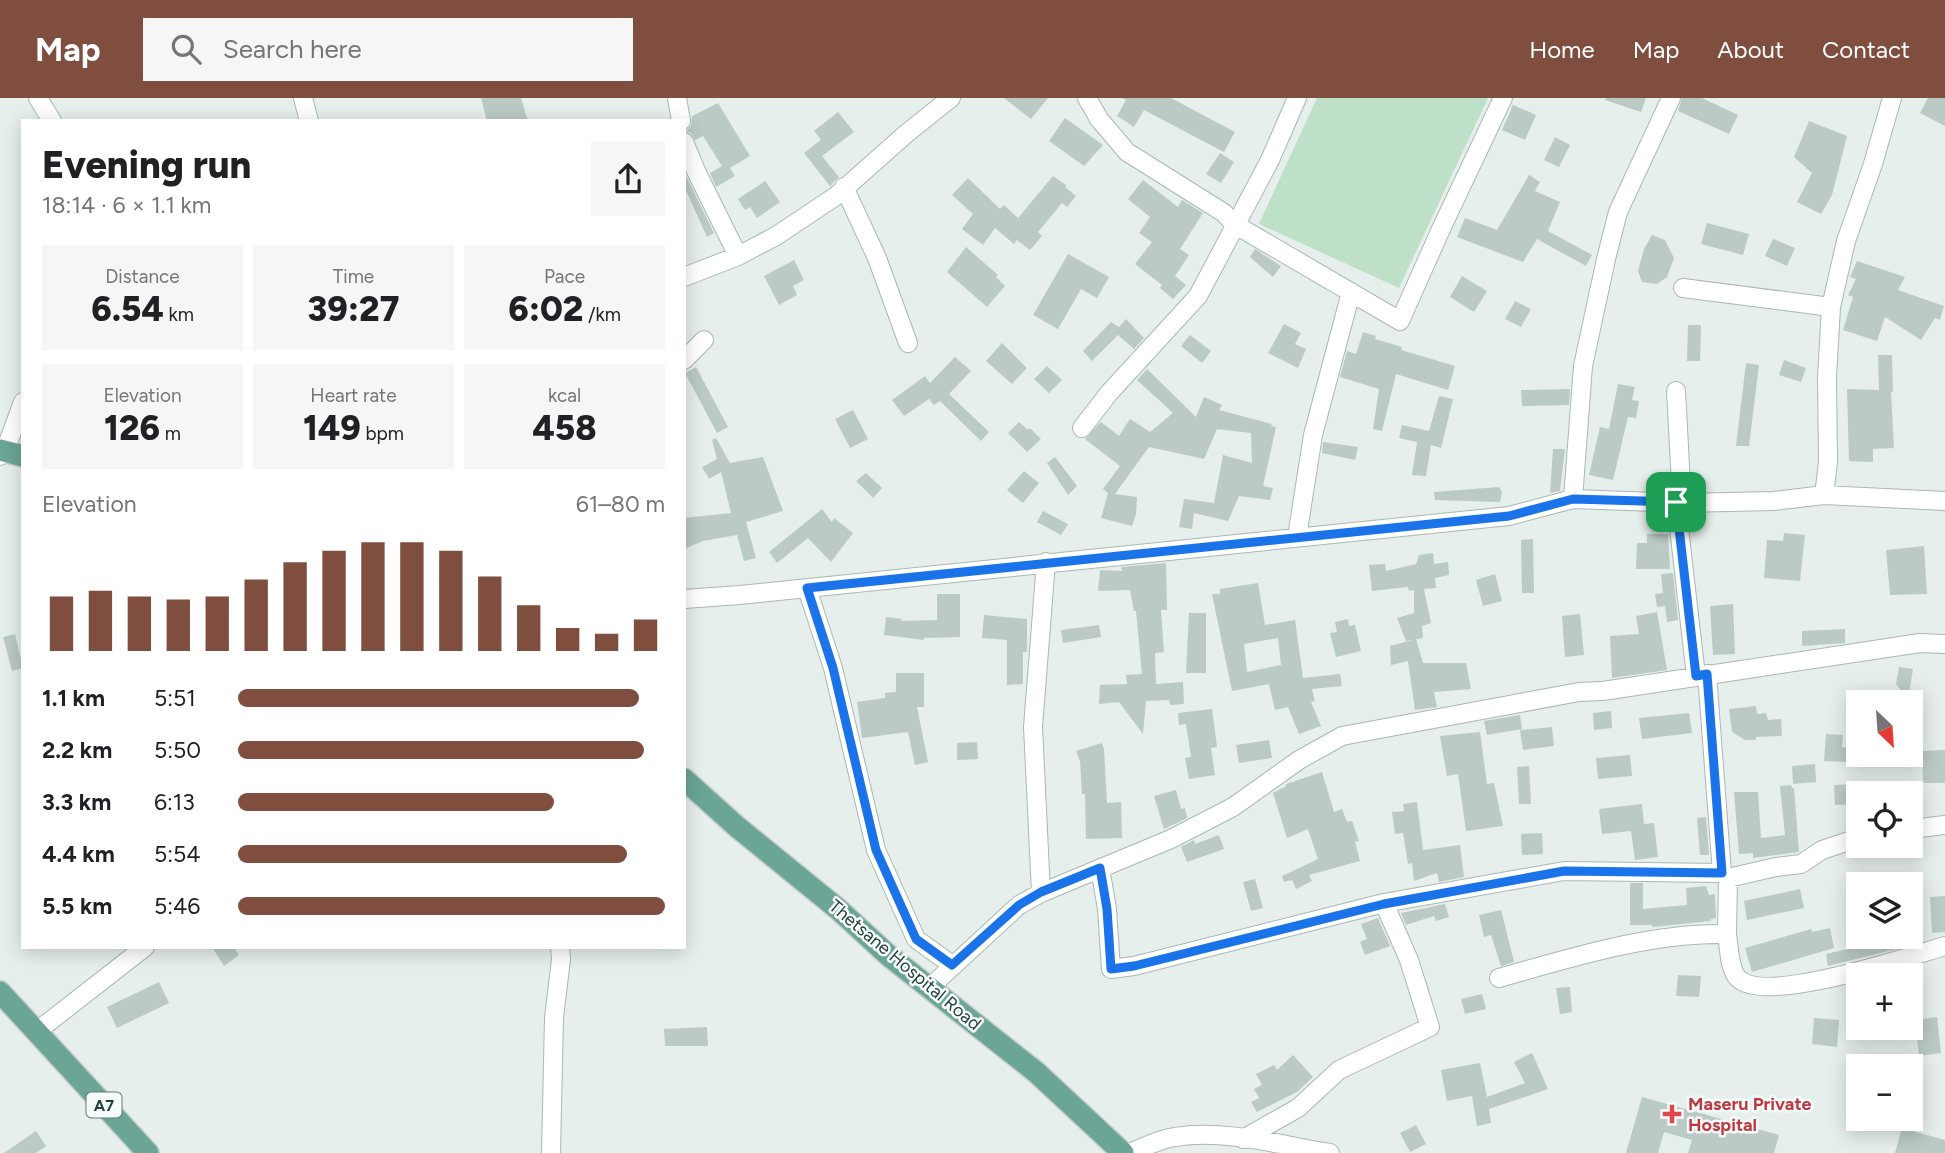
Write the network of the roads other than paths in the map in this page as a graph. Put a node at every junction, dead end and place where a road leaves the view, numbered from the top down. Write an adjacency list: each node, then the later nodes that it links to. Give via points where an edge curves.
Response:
1 (38, 98): 10 (street)
2 (303, 98): 11 (street)
3 (677, 98): 12 (street)
4 (951, 98): 14 (street)
5 (1087, 98): 15 (street, via 1127,152 1212,204)
6 (1297, 98): 15 (street, via 1270,160)
7 (1503, 98): 19 (street, via 1400,321)
8 (1671, 98): 29 (street, via 1618,212 1606,259 1583,366)
9 (1892, 98): 20 (street, via 1846,242)
10 (51, 119)
11 (308, 119)
12 (681, 119)
13 (686, 147): 16 (street)
14 (844, 187): 16 (street, via 776,236); 22 (street, via 877,258)
15 (1234, 224): 19 (street); 26 (street, via 1198,296)
16 (738, 256): 17 (street)
17 (686, 276)
18 (1683, 288): 20 (street)
19 (1351, 292): 32 (street, via 1313,435)
20 (1831, 307): 28 (street)
21 (704, 340): 23 (street)
22 (908, 343)
23 (686, 358)
24 (1676, 391): 31 (street)
25 (21, 408): 27 (street)
26 (1082, 428)
27 (7, 453)
28 (1824, 495): 30 (street); 31 (street)
29 (1573, 499): 31 (street); 32 (street, via 1509,516)
30 (1945, 500)
31 (1679, 503): 37 (street)
32 (1297, 537): 33 (street)
33 (1046, 562): 34 (street); 44 (street, via 1033,727)
34 (807, 588): 35 (street); 50 (street, via 833,668 876,850 916,939)
35 (686, 599)
36 (1945, 643): 37 (street)
37 (1701, 675): 42 (street, via 1579,692 1342,736 1233,807); 43 (street)
38 (686, 781): 52 (main road, Thetsane Hospital Road)
39 (1945, 825): 40 (street)
40 (1923, 828)
41 (1846, 842): 43 (street, via 1801,864)
42 (1100, 868): 44 (street); 45 (street, via 1111,969)
43 (1725, 876): 45 (street, via 1564,871); 46 (street)
44 (1041, 892): 50 (street, via 1019,905)
45 (1384, 904): 55 (street, via 1409,960 1430,1027 1339,1070 1298,1108)
46 (1727, 934): 47 (street, via 1736,976 1746,985 1763,988 1827,980); 51 (street, via 1630,944)
47 (1945, 946)
48 (142, 949): 54 (street)
49 (560, 949): 57 (street)
50 (952, 965): 52 (street)
51 (1499, 978)
52 (928, 989): 58 (main road, Thetsane Hospital Road, via 1036,1072)
53 (0, 992): 54 (main road, A7)
54 (36, 1032): 56 (main road, A7)
55 (1243, 1139): 59 (street, via 1172,1137); 60 (street)
56 (148, 1153)
57 (551, 1153)
58 (1124, 1153)
59 (1129, 1153)
60 (1330, 1153)

